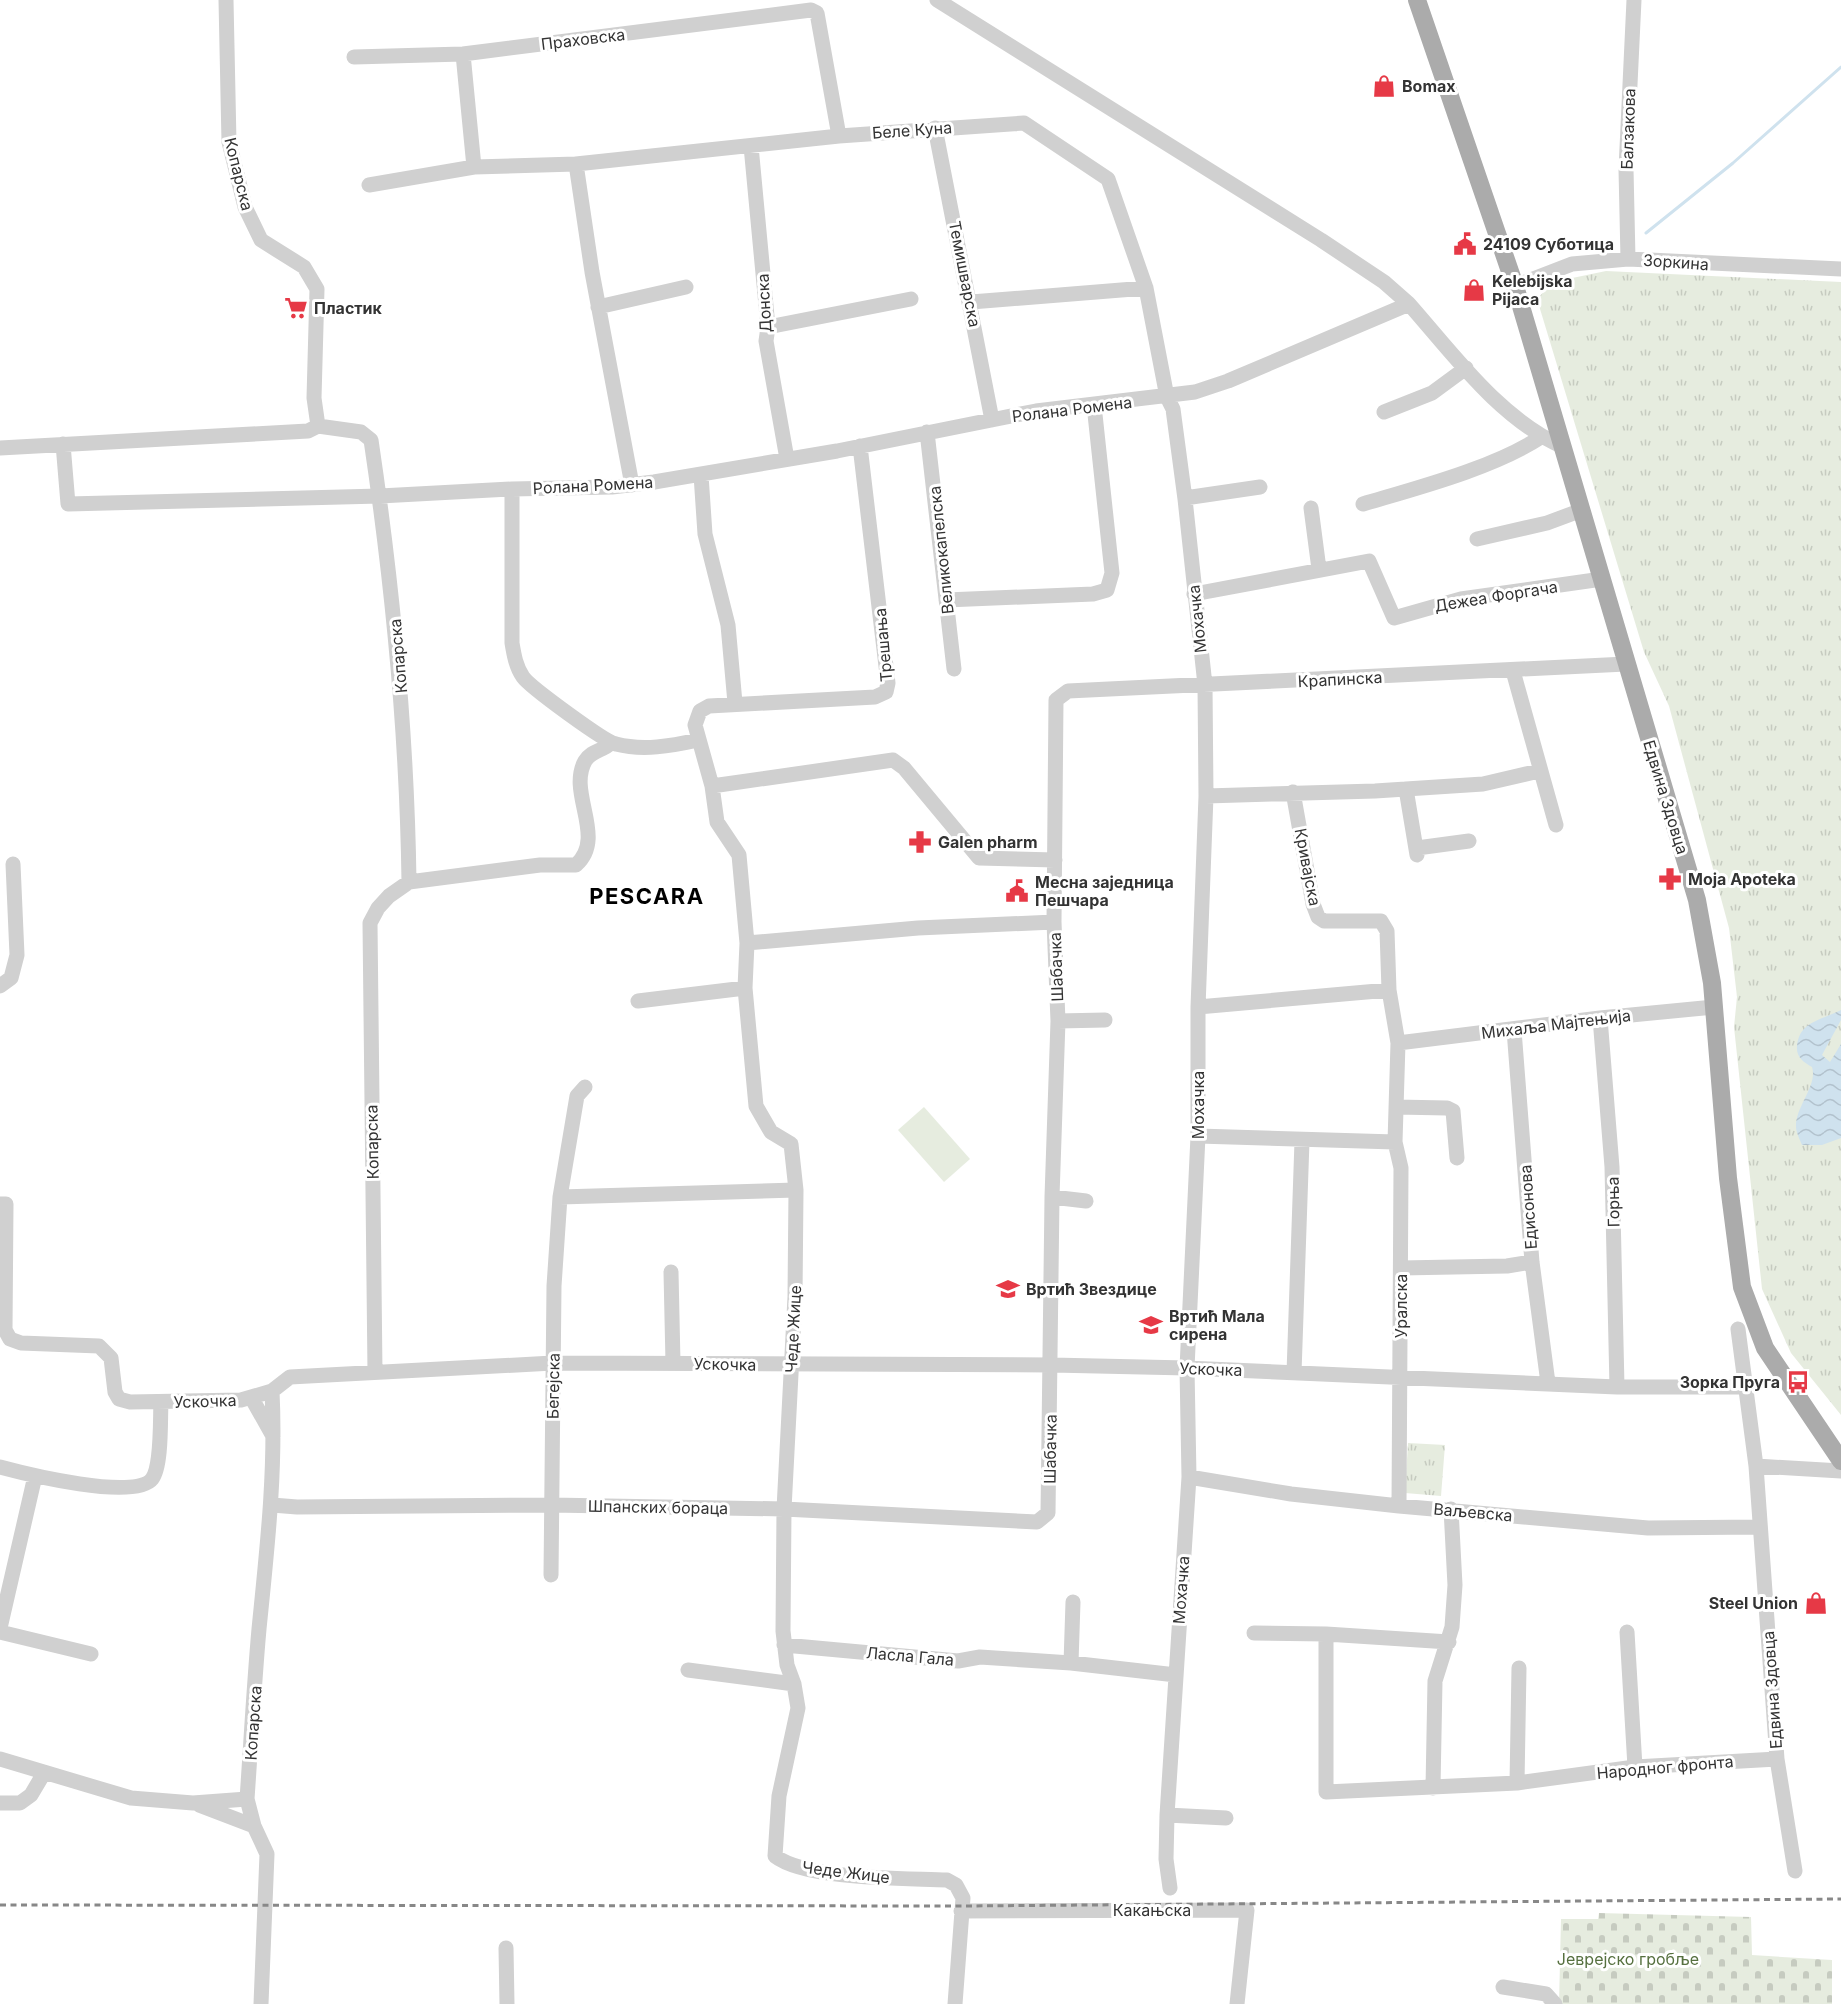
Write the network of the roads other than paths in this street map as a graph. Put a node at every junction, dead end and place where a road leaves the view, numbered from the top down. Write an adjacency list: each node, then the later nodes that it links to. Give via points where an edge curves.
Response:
1 (226, 0): 28 (street, Копарска, via 229,142 245,207 261,240 304,267 317,289 314,398)
2 (937, 0): 20 (street, via 1321,240 1384,282)
3 (1417, 0): 15 (main road, Едвина Здовца)
4 (1634, 0): 13 (street, Балзакова, via 1626,169)
5 (463, 54): 6 (street, Праховска); 8 (street, Праховска, via 811,10 817,13); 11 (street)
6 (354, 57)
7 (935, 128): 8 (street, Беле Куна); 17 (street, Беле Куна, via 1024,123 1108,180); 19 (street, Темишварска)
8 (839, 136): 9 (street, Беле Куна)
9 (751, 146): 10 (street, Беле Куна); 22 (street, Донска)
10 (576, 164): 11 (street, Беле Куна); 21 (street)
11 (474, 167): 12 (street, Беле Куна)
12 (369, 185)
13 (1628, 259): 14 (street, Зоркина); 15 (street, Зоркина, via 1572,264)
14 (1841, 269)
15 (1515, 286): 33 (main road, Едвина Здовца)
16 (686, 287): 21 (street)
17 (1146, 288): 19 (street); 24 (street, Беле Куна)
18 (911, 299): 22 (street)
19 (971, 302): 27 (street, Темишварска)
20 (1409, 304): 23 (street); 24 (street, Ролана Ромена, via 1228,381)
21 (598, 307): 37 (street)
22 (768, 327): 35 (street, Донска, via 766,341)
23 (1466, 368): 26 (street, via 1432,393); 30 (street, via 1504,408)
24 (1167, 397): 25 (street, Ролана Ромена); 41 (street, Мохачка, via 1173,409)
25 (1094, 405): 27 (street, Ролана Ромена); 49 (street, via 1112,573 1107,590 1093,594)
26 (1384, 412)
27 (992, 420): 29 (street, Ролана Ромена)
28 (318, 426): 31 (street, via 308,430); 40 (street, Копарска, via 361,432 371,440)
29 (927, 432): 32 (street, Ролана Ромена); 49 (street, Великокапелска)
30 (1541, 437): 33 (street); 42 (street, via 1474,467)
31 (63, 444): 34 (street); 40 (street, Ролана Ромена, via 68,504)
32 (860, 446): 35 (street, Ролана Ромена); 55 (street, Трешања, via 878,584 886,692 875,697)
33 (1563, 447): 44 (main road, Едвина Здовца)
34 (0, 448)
35 (786, 459): 36 (street, Ролана Ромена)
36 (701, 475): 37 (street, Ролана Ромена); 55 (street, via 705,534 728,625)
37 (632, 485): 39 (street, Ролана Ромена)
38 (1260, 487): 41 (street)
39 (512, 489): 40 (street, Ролана Ромена); 57 (street, Ролана Ромена, via 510,610 517,667 529,685)
40 (380, 496): 67 (street, Копарска, via 401,682 408,779)
41 (1185, 498): 48 (street, Мохачка)
42 (1363, 504)
43 (1311, 508): 46 (street)
44 (1582, 510): 45 (street, via 1547,523); 47 (main road, Едвина Здовца)
45 (1477, 539)
46 (1319, 569): 47 (street, Дежеа Форгача, via 1369,561 1394,618 1461,599); 48 (street, Дежеа Форгача)
47 (1602, 579): 50 (main road, Едвина Здовца)
48 (1194, 594): 53 (street, Мохачка)
49 (946, 600): 51 (street, Великокапелска)
50 (1626, 664): 52 (street, Крапинска); 75 (main road, Едвина Здовца, via 1697,900)
51 (954, 669)
52 (1513, 671): 53 (street, Крапинска); 58 (street)
53 (1205, 685): 54 (street, Крапинска, via 1068,691); 62 (street, Мохачка)
54 (1056, 700): 65 (street, Шабачка)
55 (735, 703): 56 (street, via 700,711 695,721)
56 (698, 740): 57 (street, Ролана Ромена, via 641,748); 59 (street)
57 (611, 743): 67 (street, via 593,752 582,769 588,842 576,865 540,865)
58 (1539, 771): 60 (street, via 1483,784); 63 (street)
59 (712, 786): 65 (street, via 893,760 979,858); 69 (street, via 717,822 739,855)
60 (1406, 789): 61 (street); 64 (street, via 1417,852)
61 (1293, 792): 62 (street); 72 (street, Кривајска, via 1318,917 1324,921 1381,921 1387,931)
62 (1206, 795): 74 (street, Мохачка)
63 (1556, 825)
64 (1469, 841)
65 (1055, 860): 68 (street, Шабачка)
66 (13, 864): 70 (street, via 17,955 11,978)
67 (409, 882): 101 (street, Копарска, via 389,896 370,923)
68 (1054, 922): 69 (street, via 918,928); 78 (street, Шабачка)
69 (747, 943): 71 (street)
70 (0, 986)
71 (745, 988): 73 (street); 87 (street, Чеде Жице, via 756,1106 771,1132 791,1144)
72 (1389, 990): 74 (street); 80 (street, Уралска)
73 (638, 1001)
74 (1198, 1007): 83 (street, Мохачка)
75 (1714, 1007): 76 (street, Михаља Мајтењија); 111 (main road, Едвина Здовца, via 1738,1270 1755,1327 1775,1364)
76 (1600, 1018): 79 (street, Михаља Мајтењија); 105 (street, Горња, via 1612,1167)
77 (1105, 1020): 78 (street)
78 (1058, 1021): 89 (street, Шабачка)
79 (1514, 1030): 80 (street, Михаља Мајтењија); 92 (street, Едисонова)
80 (1398, 1043): 82 (street, Уралска)
81 (585, 1087): 88 (street, Бегејска, via 577,1096)
82 (1396, 1107): 85 (street, Уралска); 86 (street, via 1453,1111)
83 (1198, 1136): 84 (street); 100 (street, Мохачка)
84 (1302, 1141): 85 (street); 102 (street)
85 (1395, 1142): 93 (street, Уралска, via 1401,1168)
86 (1457, 1158)
87 (795, 1190): 88 (street); 98 (street, Чеде Жице)
88 (560, 1197): 97 (street, Бегејска)
89 (1052, 1197): 90 (street); 99 (street, Шабачка)
90 (1086, 1201)
91 (0, 1204): 109 (street, Ускочка, via 6,1204 5,1330 10,1339 21,1343 99,1346 111,1358 118,1399)
92 (1532, 1262): 93 (street); 104 (street, Едисонова)
93 (1401, 1268): 103 (street, Уралска)
94 (671, 1272): 96 (street, Ускочка)
95 (1738, 1329): 106 (street, Едвина Здовца)
96 (674, 1363): 97 (street, Ускочка); 98 (street, Ускочка)
97 (553, 1364): 101 (street, Ускочка); 118 (street, Бегејска)
98 (791, 1365): 99 (street, Ускочка); 120 (street, Чеде Жице)
99 (1052, 1365): 100 (street, Ускочка); 122 (street, Шабачка, via 1048,1513)
100 (1187, 1368): 102 (street, Ускочка); 116 (street, Мохачка)
101 (375, 1372): 107 (street, Ускочка, via 290,1377)
102 (1294, 1372): 103 (street, Ускочка)
103 (1401, 1378): 104 (street, Ускочка); 119 (street, Уралска)
104 (1548, 1383): 105 (street, Ускочка)
105 (1617, 1387): 106 (street, Ускочка)
106 (1747, 1387): 112 (street, Едвина Здовца)
107 (272, 1391): 108 (street, Ускочка); 110 (street, Копарска)
108 (251, 1397): 109 (street, Ускочка); 110 (street)
109 (161, 1402): 115 (street, Ускочка, via 157,1468 149,1482 124,1487)
110 (274, 1438): 117 (street, Копарска)
111 (1841, 1461)
112 (1756, 1466): 114 (street); 123 (street, Едвина Здовца)
113 (0, 1467): 115 (street)
114 (1841, 1471)
115 (35, 1476): 126 (street)
116 (1189, 1477): 119 (street, Ваљевска); 136 (street, Мохачка)
117 (272, 1505): 118 (street, Шпанских бораца); 144 (street, Копарска)
118 (551, 1505): 120 (street, Шпанских бораца); 124 (street, Бегејска)
119 (1399, 1506): 121 (street, Ваљевска)
120 (784, 1509): 122 (street, Шпанских бораца, via 1038,1522); 131 (street, Чеде Жице)
121 (1452, 1509): 123 (street, Ваљевска, via 1648,1528); 130 (street, via 1455,1585)
122 (1044, 1519)
123 (1759, 1527): 139 (street, Едвина Здовца)
124 (551, 1575)
125 (1073, 1602): 133 (street)
126 (0, 1630): 132 (street)
127 (1627, 1632): 140 (street)
128 (1254, 1633): 129 (street)
129 (1326, 1634): 130 (street); 143 (street, Народног фронта, via 1326,1792)
130 (1449, 1642): 143 (street, via 1435,1681)
131 (784, 1645): 133 (street, Ласла Гала, via 958,1661 980,1657); 137 (street, Чеде Жице)
132 (91, 1654)
133 (1071, 1663): 136 (street, Ласла Гала)
134 (1519, 1668): 142 (street)
135 (688, 1670): 137 (street)
136 (1176, 1675): 147 (street, Мохачка)
137 (794, 1684): 152 (street, Чеде Жице, via 798,1708 779,1796 775,1856 785,1864 846,1875 947,1880 961,1891)
138 (0, 1759): 141 (street)
139 (1777, 1759): 140 (street, Народног фронта); 150 (street, Едвина Здовца)
140 (1635, 1767): 142 (street, Народног фронта)
141 (44, 1773): 145 (street, via 31,1796 20,1803); 146 (street, via 131,1798)
142 (1517, 1783): 143 (street, Народног фронта)
143 (1433, 1788)
144 (247, 1798): 146 (street); 149 (street, Копарска)
145 (0, 1803)
146 (193, 1803): 149 (street)
147 (1167, 1815): 148 (street); 151 (street, Мохачка)
148 (1226, 1818)
149 (254, 1826): 155 (street, Копарска, via 267,1854)
150 (1795, 1871)
151 (1170, 1888)
152 (961, 1911): 157 (street); 158 (street, Какањска, via 1247,1910)
153 (506, 1948): 156 (street)
154 (1503, 1987): 159 (street, via 1546,1994)
155 (261, 2004)
156 (507, 2004)
157 (955, 2004)
158 (1237, 2004)
159 (1554, 2004)

